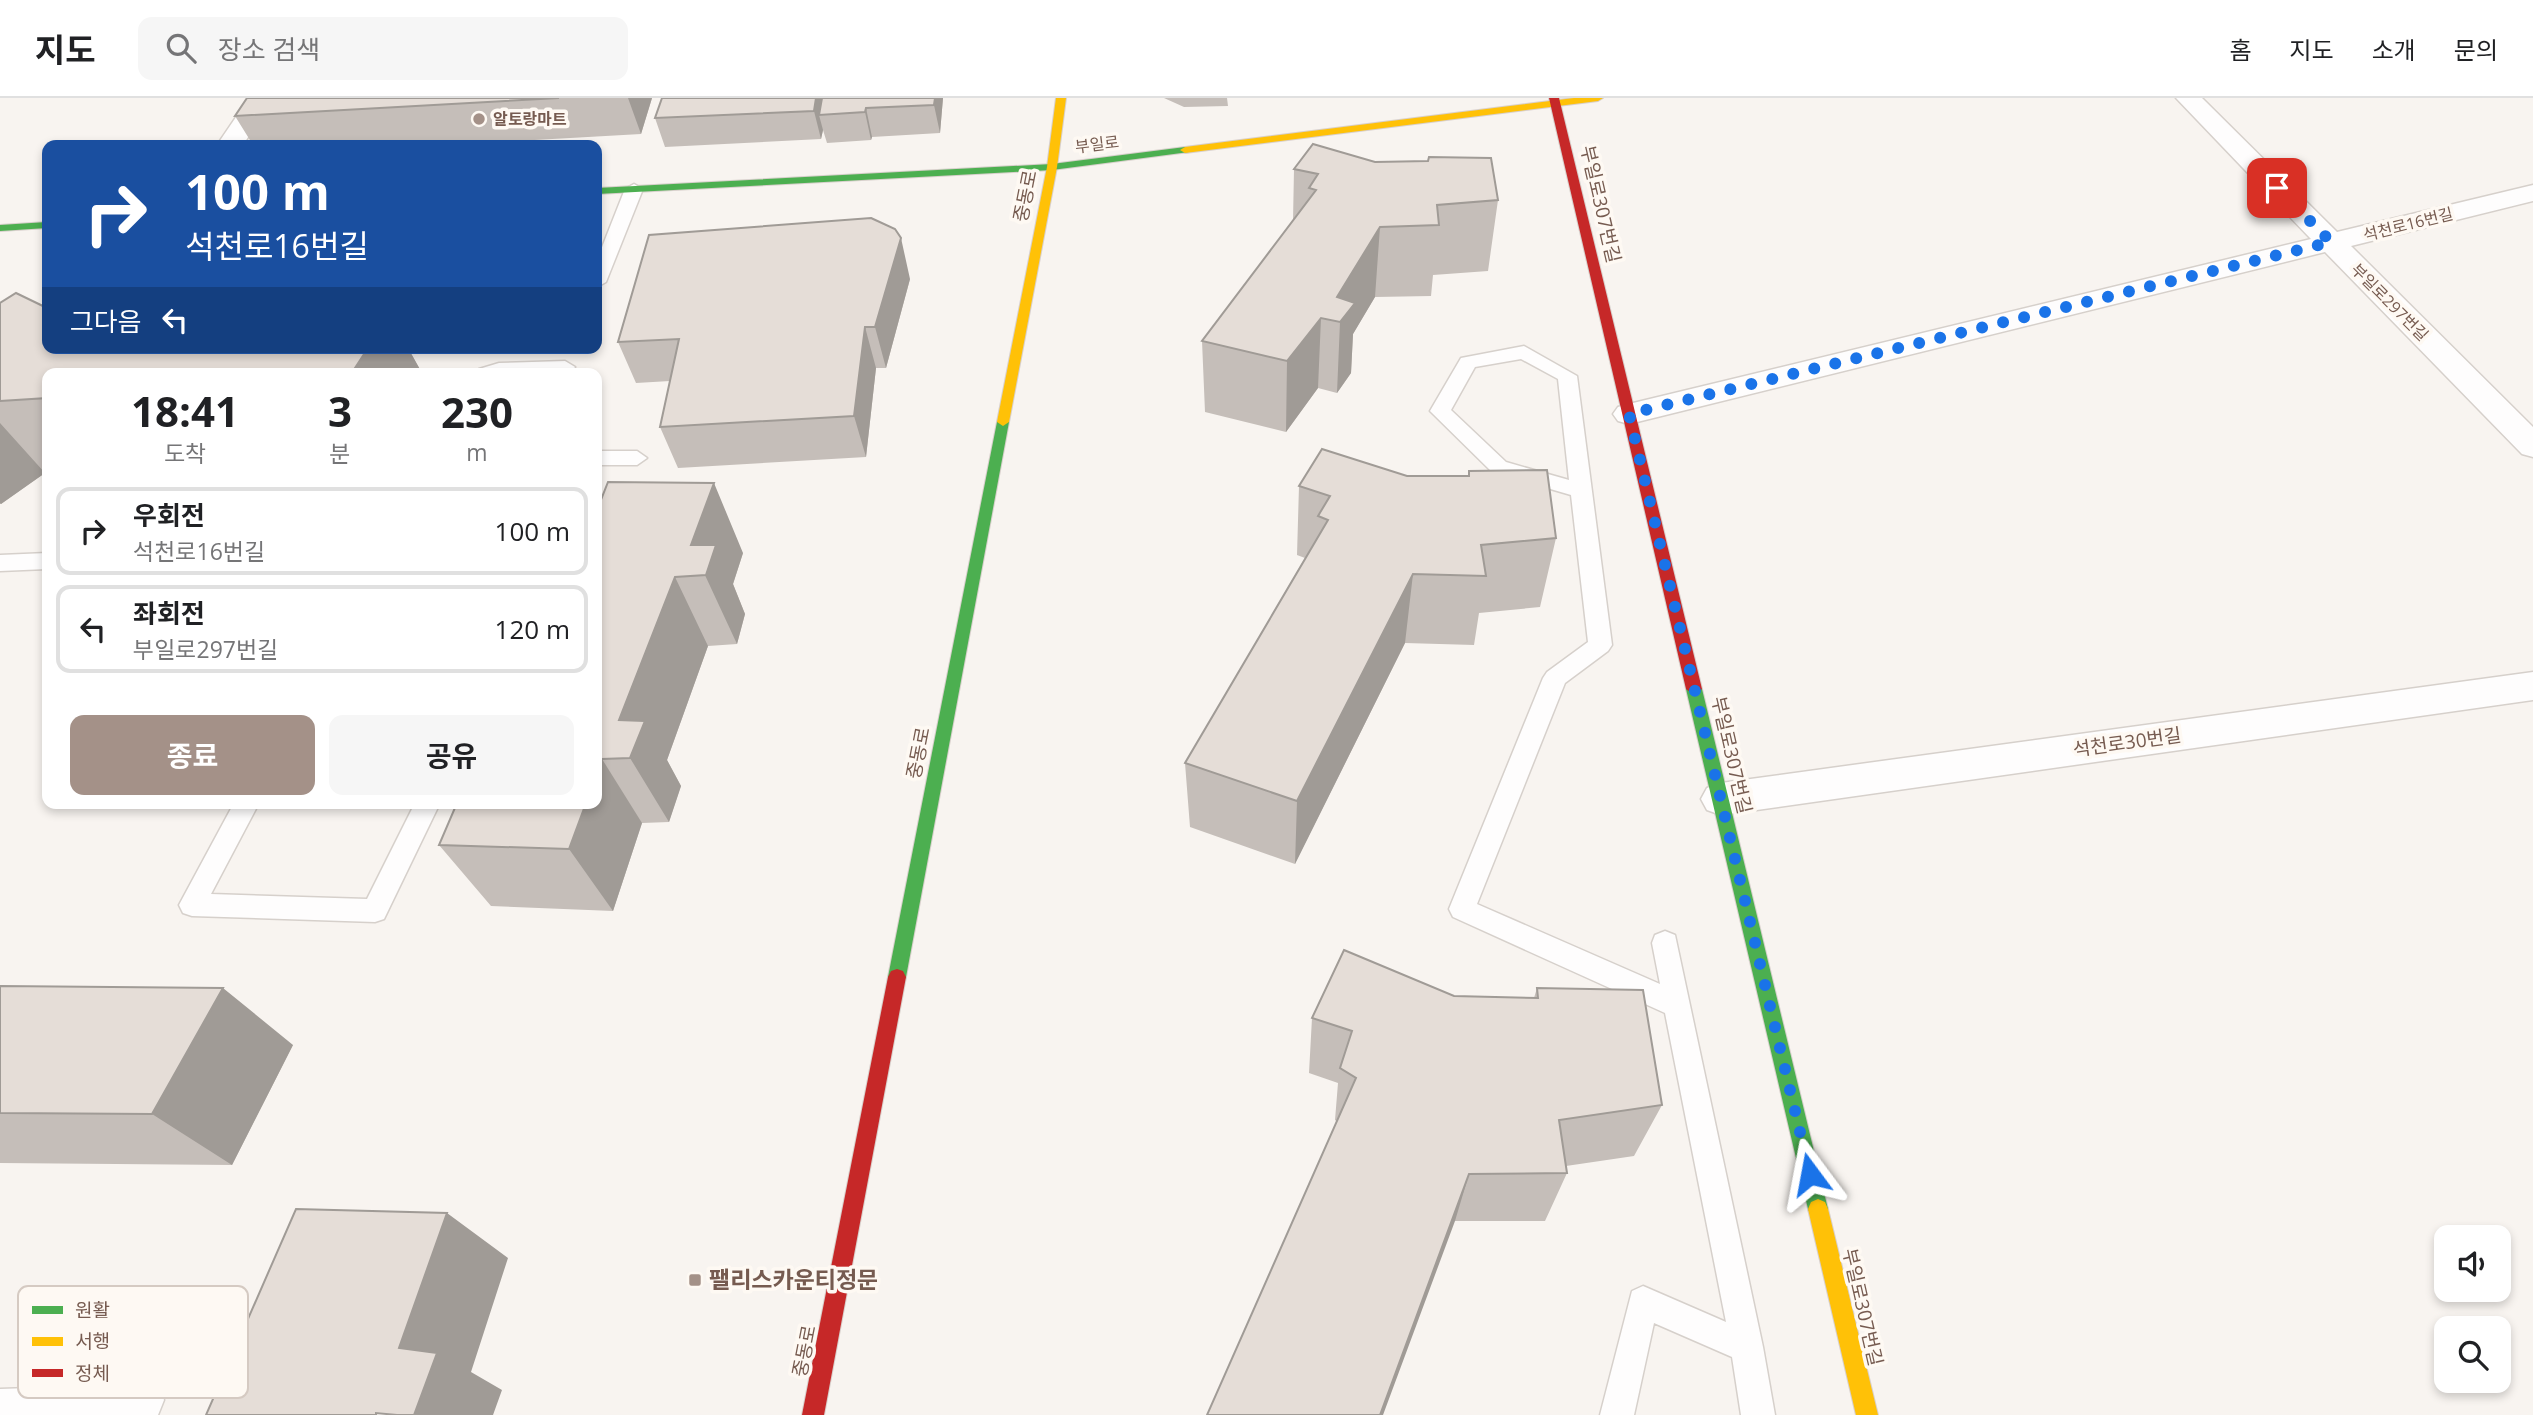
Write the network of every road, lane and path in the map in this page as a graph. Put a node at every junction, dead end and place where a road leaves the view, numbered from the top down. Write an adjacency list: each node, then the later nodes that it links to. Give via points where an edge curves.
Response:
1 (261, 98): 6 (street)
2 (1062, 98): 7 (street, 중동로)
3 (1598, 98): 5 (street, 부일로)
4 (2188, 98): 13 (street, 부일로297번길)
5 (1555, 102): 7 (street, 부일로); 17 (street, 부일로307번길)
6 (233, 140)
7 (1052, 167): 8 (street, 부일로); 33 (street, 중동로)
8 (634, 189): 9 (street, 부일로); 14 (lane)
9 (602, 191)
10 (2533, 193): 13 (street, 석천로16번길)
11 (42, 225): 12 (street)
12 (0, 228)
13 (2331, 242): 17 (street, 석천로16번길); 18 (street, 부일로297번길)
14 (602, 269)
15 (566, 363): 16 (lane)
16 (510, 368)
17 (1629, 414): 25 (street, 부일로307번길)
18 (2533, 446)
19 (602, 458): 20 (lane)
20 (637, 458)
21 (1582, 491): 21 (lane, via 1567,376 1524,352 1468,362 1440,411 1499,467); 29 (lane, via 1600,645 1555,678 1462,909)
22 (42, 561): 23 (lane)
23 (0, 563)
24 (2533, 686): 25 (street, 석천로30번길)
25 (1721, 799): 36 (street, 부일로307번길)
26 (244, 809): 27 (lane, via 192,905 374,911)
27 (425, 809)
28 (1665, 943): 29 (lane)
29 (1678, 1005): 30 (lane)
30 (1747, 1347): 34 (lane, via 1643,1302); 35 (lane)
31 (0, 1405): 32 (lane, via 148,1401)
32 (142, 1415)
33 (813, 1415)
34 (1617, 1415)
35 (1758, 1415)
36 (1867, 1415)

